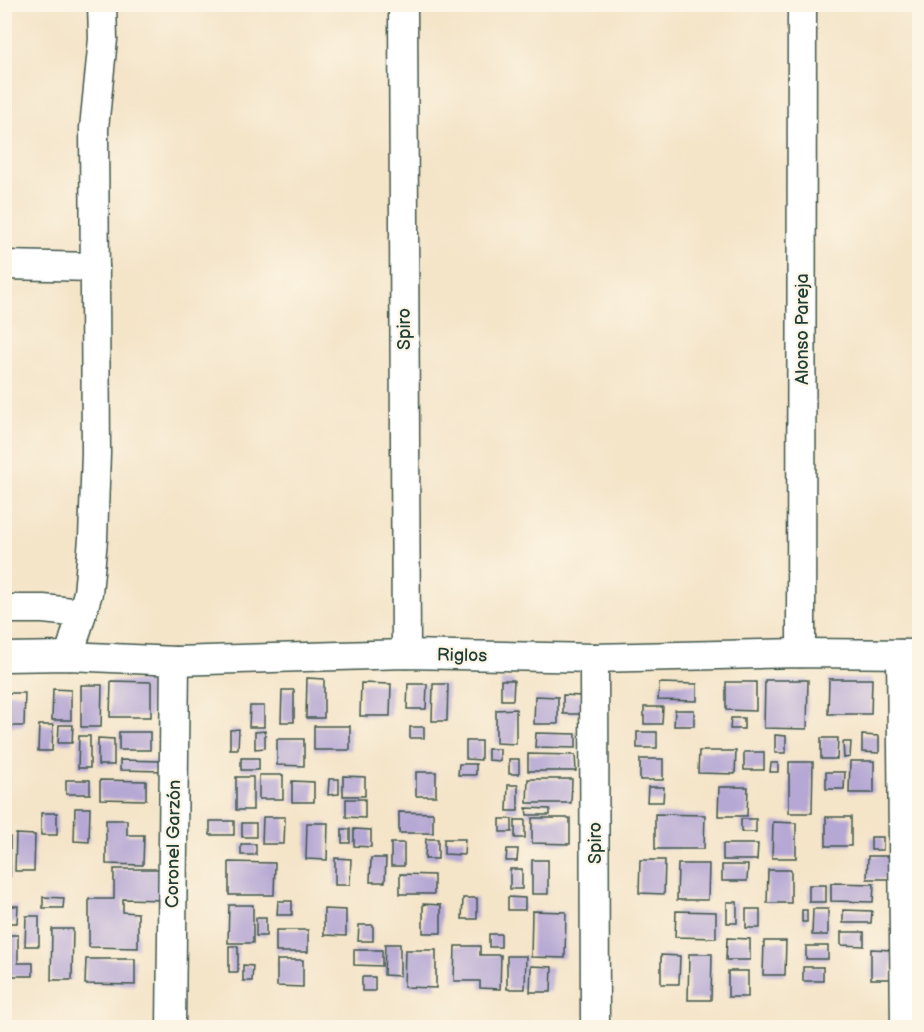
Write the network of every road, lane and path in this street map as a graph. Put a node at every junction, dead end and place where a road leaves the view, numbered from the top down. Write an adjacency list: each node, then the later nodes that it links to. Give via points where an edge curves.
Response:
1 (102, 4): 5 (street, via 103,39 94,128)
2 (403, 4): 9 (street, Spiro)
3 (802, 4): 8 (street, Alonso Pareja)
4 (4, 265): 5 (street)
5 (95, 267): 7 (street, via 96,453 88,593)
6 (4, 609): 7 (street)
7 (82, 613): 11 (street)
8 (801, 653): 10 (street, Riglos); 13 (street, Riglos)
9 (406, 654): 13 (street, Riglos); 14 (street, Riglos)
10 (910, 654): 17 (street)
11 (69, 656): 12 (street, Riglos); 14 (street, Riglos)
12 (4, 657)
13 (594, 658): 16 (street, Spiro)
14 (175, 661): 15 (street, Coronel Garzón)
15 (171, 1028)
16 (595, 1028)
17 (905, 1028)

